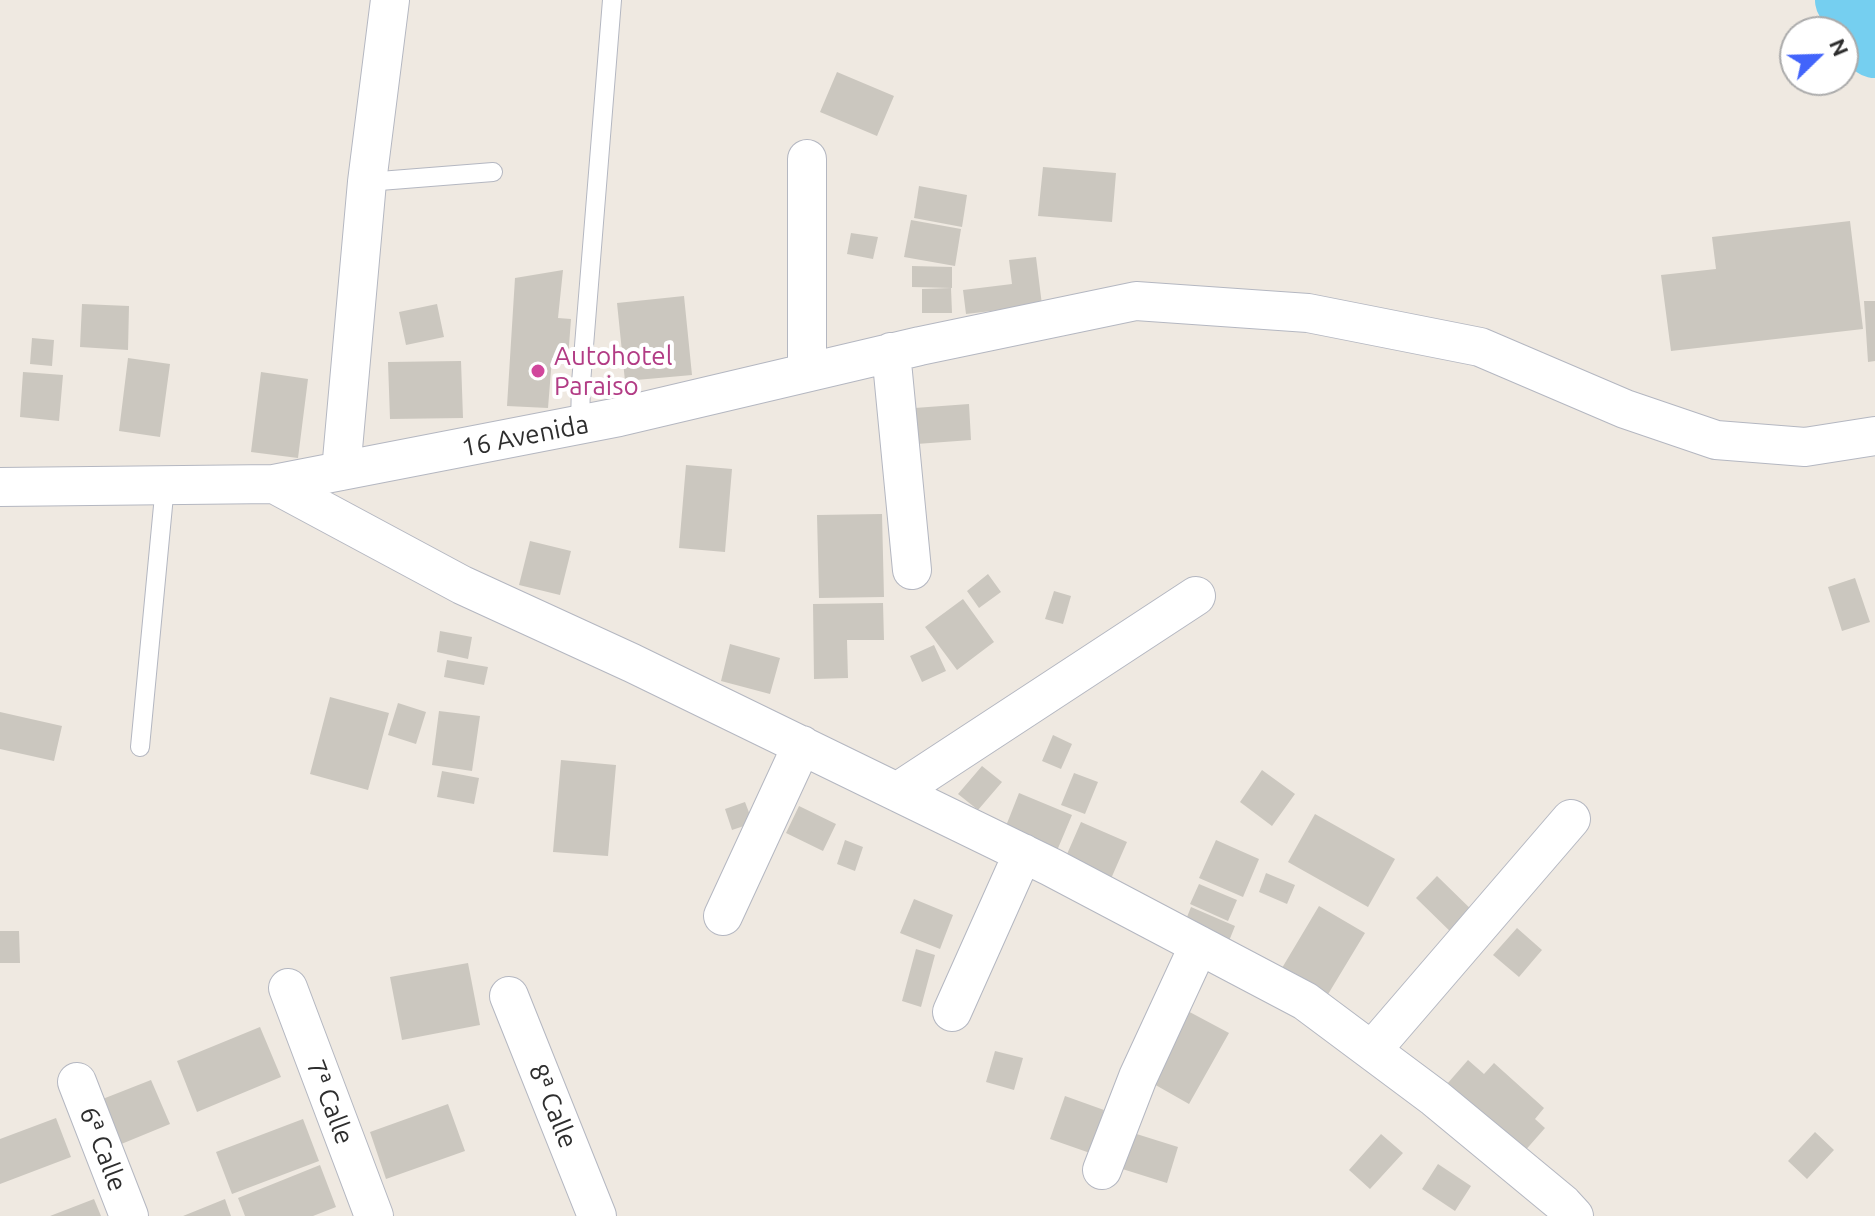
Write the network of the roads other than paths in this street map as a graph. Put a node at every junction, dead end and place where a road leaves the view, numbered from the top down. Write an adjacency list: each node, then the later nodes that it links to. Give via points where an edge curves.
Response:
1 (390, 0): 5 (street)
2 (612, 0): 8 (lane)
3 (807, 159): 7 (street)
4 (493, 172): 5 (lane)
5 (367, 182): 10 (street)
6 (891, 352): 7 (street, 16 Avenida); 9 (street, 16 Avenida, via 1136,301 1308,313 1480,347 1625,409 1716,440 1805,447); 14 (street)
7 (807, 372): 8 (street, 16 Avenida)
8 (580, 425): 10 (street, 16 Avenida)
9 (1875, 436)
10 (341, 471): 11 (street, 16 Avenida)
11 (274, 484): 12 (street, 16 Avenida); 16 (street, via 462,585)
12 (165, 485): 13 (street, 16 Avenida); 17 (lane)
13 (0, 487)
14 (912, 570)
15 (1196, 596): 18 (street)
16 (802, 745): 18 (street); 21 (street)
17 (140, 747)
18 (897, 792): 20 (street)
19 (1571, 819): 26 (street)
20 (1023, 853): 22 (street); 25 (street)
21 (723, 916)
22 (1199, 945): 26 (street, via 1305,1001); 28 (street)
23 (288, 988): 30 (street, 7ª Calle)
24 (509, 996): 31 (street, 8ª Calle)
25 (952, 1012)
26 (1373, 1049): 32 (street)
27 (77, 1082): 29 (street, 6ª Calle)
28 (1102, 1170)
29 (129, 1216)
30 (374, 1216)
31 (597, 1216)
32 (1574, 1216)

